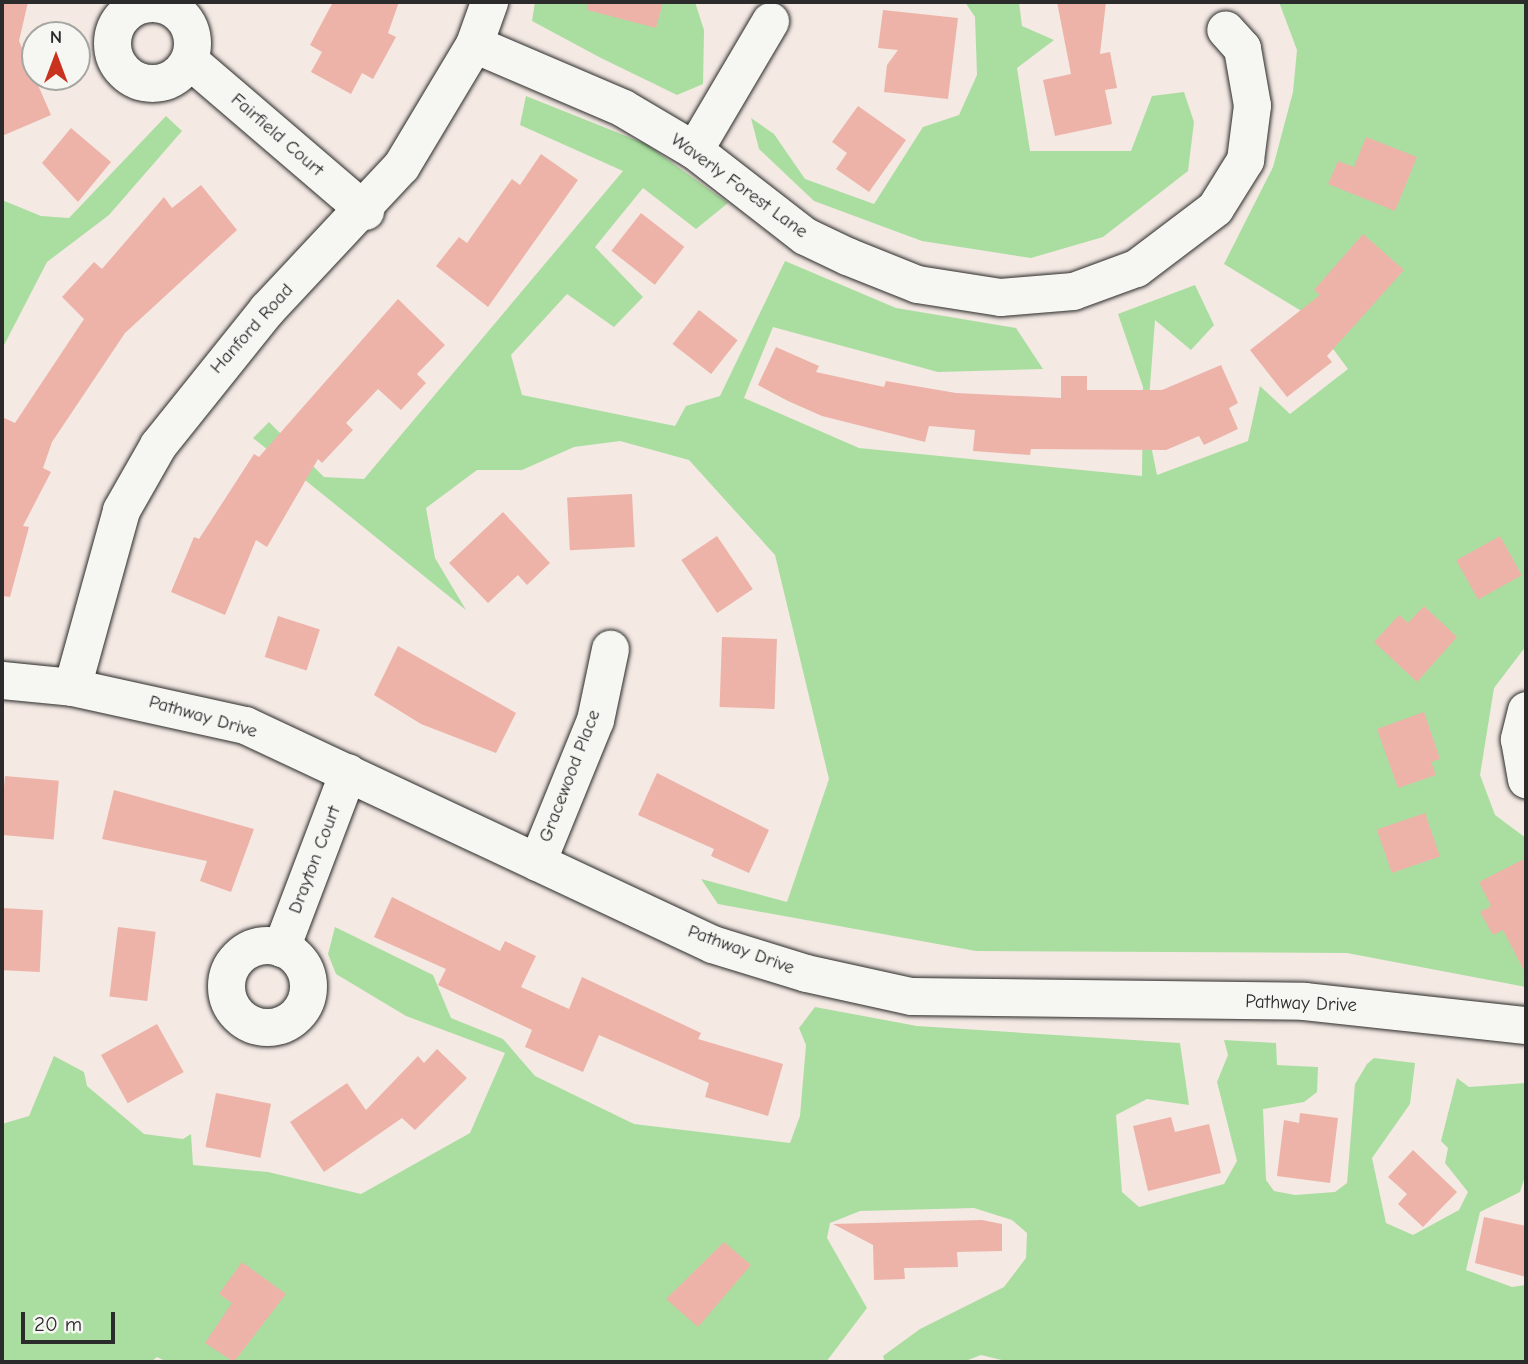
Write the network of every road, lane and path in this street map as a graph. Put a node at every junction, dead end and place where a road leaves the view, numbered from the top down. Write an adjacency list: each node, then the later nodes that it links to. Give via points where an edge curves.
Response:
1 (489, 2): 4 (street, Hanford Road)
2 (770, 21): 6 (street)
3 (1225, 29): 6 (street, Waverly Forest Lane, via 1242,48 1250,74 1245,160 1215,208 1180,238 1136,268 1073,291 1000,298 917,284 805,236)
4 (474, 44): 6 (street, Waverly Forest Lane, via 624,108); 7 (street, Hanford Road, via 401,166)
5 (189, 60): 7 (street, Fairfield Court)
6 (694, 150)
7 (365, 211): 10 (street, Hanford Road, via 267,309 158,445 121,510)
8 (610, 649): 14 (street, Gracewood Place, via 595,720)
9 (2, 681): 10 (street, Pathway Drive)
10 (72, 687): 12 (street, Pathway Drive, via 246,725)
11 (1526, 710): 13 (street, via 1519,739)
12 (348, 772): 14 (street, Pathway Drive); 15 (street, Drayton Court)
13 (1526, 779)
14 (537, 862): 16 (street, Pathway Drive, via 712,944 806,973 911,996 1304,1001)
15 (281, 948)
16 (1526, 1025)

